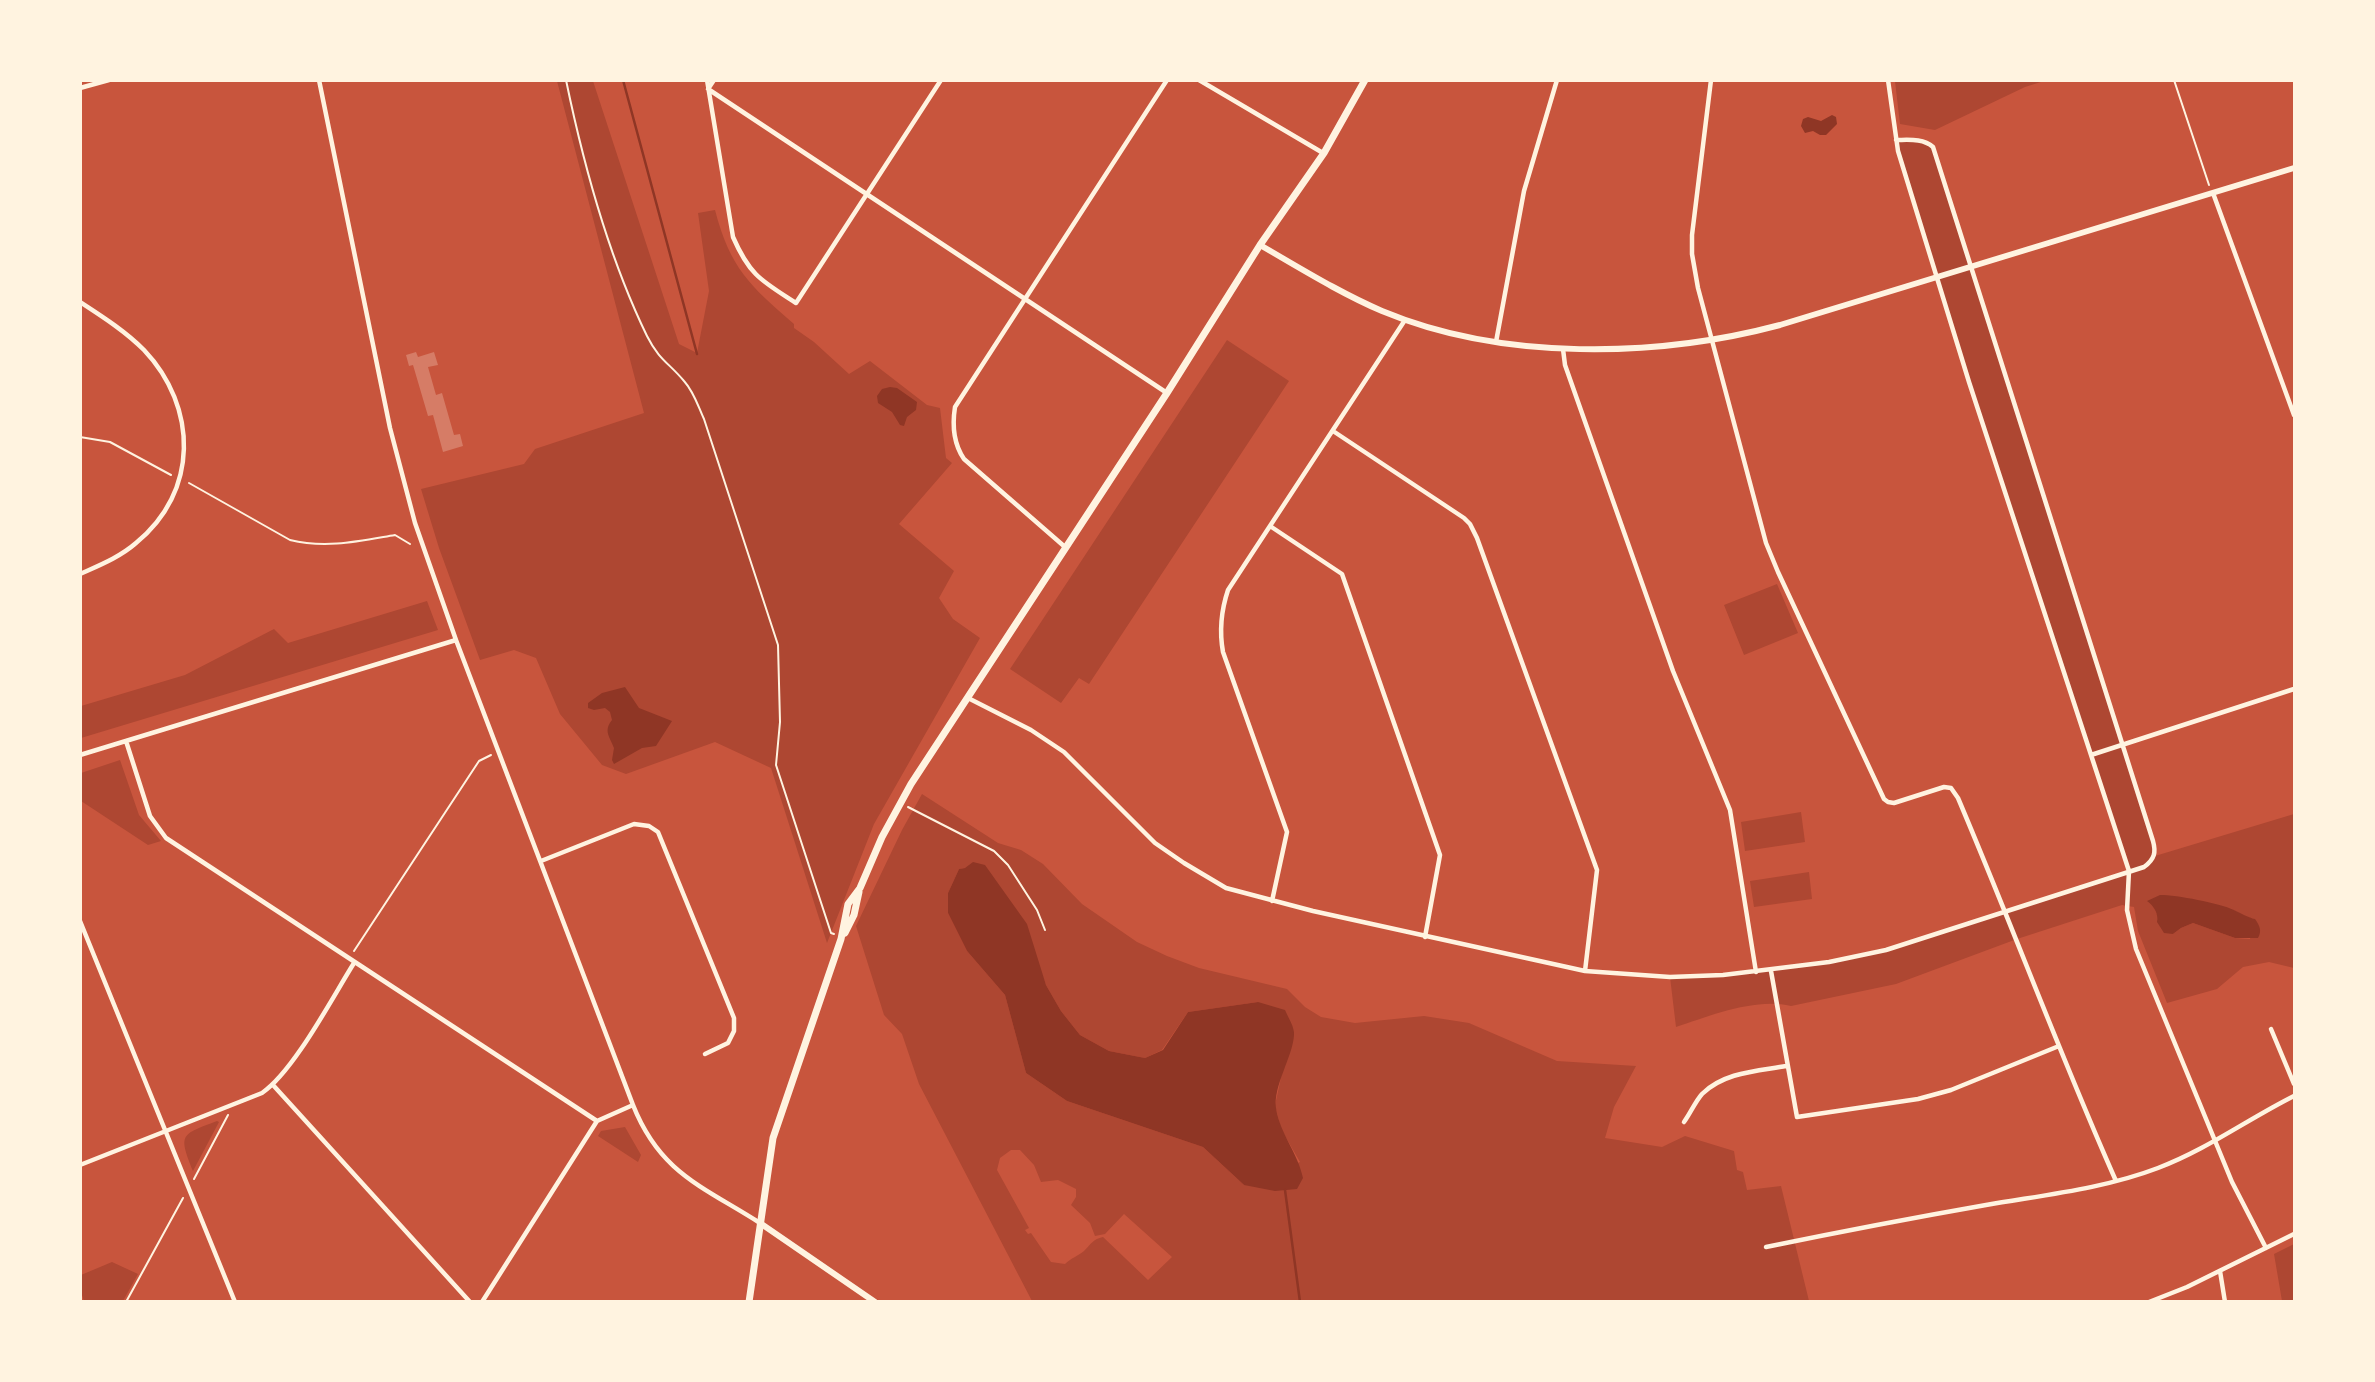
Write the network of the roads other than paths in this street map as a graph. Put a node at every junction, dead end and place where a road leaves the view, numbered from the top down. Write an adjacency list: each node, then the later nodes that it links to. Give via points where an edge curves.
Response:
1 (109, 80): 12 (street)
2 (320, 80): 34 (street, via 390,428 415,523)
3 (707, 80): 13 (street)
4 (714, 80): 13 (street)
5 (941, 80): 18 (street)
6 (1167, 80): 22 (street)
7 (1199, 80): 15 (street)
8 (1365, 80): 15 (main road)
9 (1557, 80): 26 (street, via 1524,191)
10 (1711, 80): 25 (street, via 1692,235 1695,274)
11 (1888, 80): 14 (street)
12 (80, 88)
13 (708, 89): 18 (street); 18 (street, via 733,237 755,276 796,303)
14 (1896, 140): 20 (street, via 1933,146); 21 (street)
15 (1324, 153): 19 (main road)
16 (2294, 168): 17 (street)
17 (2211, 189): 20 (street); 29 (street)
18 (867, 194): 22 (street)
19 (1260, 245): 24 (street); 28 (main road)
20 (1972, 267): 21 (street); 38 (street)
21 (1938, 277): 25 (street, via 1780,326); 40 (street)
22 (1026, 299): 28 (street); 32 (street, via 955,407 956,447)
23 (80, 302): 33 (street, via 128,335 160,370 178,404 184,450 177,485 159,521 125,552)
24 (1405, 320): 26 (street); 30 (street)
25 (1712, 341): 27 (street); 45 (street, via 1766,543 1884,799 1894,803 1951,788)
26 (1496, 342): 27 (street)
27 (1563, 349): 52 (street, via 1673,671 1730,810)
28 (1167, 393): 32 (main road)
29 (2294, 415)
30 (1333, 431): 31 (street); 50 (street, via 1464,518 1477,538 1597,870)
31 (1270, 526): 44 (street, via 1228,590 1220,625 1223,652 1287,832); 47 (street, via 1342,575 1440,855)
32 (1066, 547): 36 (main road)
33 (80, 574)
34 (456, 640): 37 (street); 41 (street)
35 (2294, 689): 38 (street)
36 (968, 698): 43 (main road, via 898,805); 44 (street, via 1064,752 1155,843 1184,863 1226,888)
37 (127, 741): 39 (street); 49 (street, via 150,816 166,838)
38 (2123, 745): 40 (street); 42 (street, via 2155,850 2150,863)
39 (80, 755)
40 (2091, 755): 42 (street)
41 (541, 861): 55 (street, via 634,824 649,825 658,832 734,1018 728,1043); 60 (street)
42 (2129, 871): 45 (street); 64 (street, via 2127,910 2136,949)
43 (860, 888): 48 (main road); 48 (main road, via 847,908)
44 (1272, 901): 47 (street)
45 (2007, 912): 51 (street, via 1886,950); 54 (street)
46 (80, 921): 63 (street)
47 (1425, 937): 50 (street)
48 (841, 939): 67 (main road, via 773,1138)
49 (354, 963): 58 (street); 61 (street)
50 (1586, 971): 52 (street, via 1670,977)
51 (1772, 971): 52 (street); 56 (street)
52 (1756, 972)
53 (2271, 1029): 57 (street)
54 (2059, 1046): 56 (street, via 1951,1090 1797,1117); 66 (street)
55 (705, 1054)
56 (1786, 1066): 62 (street, via 1721,1080 1702,1094)
57 (2294, 1084)
58 (273, 1085): 63 (street); 73 (street)
59 (2294, 1096): 64 (street)
60 (632, 1105): 61 (street); 67 (street, via 650,1141 675,1169)
61 (597, 1121): 74 (street)
62 (1684, 1122)
63 (165, 1130): 65 (street); 72 (street)
64 (2215, 1141): 66 (street, via 2156,1169); 70 (street)
65 (80, 1165)
66 (2116, 1181): 69 (street)
67 (760, 1223): 75 (main road); 76 (street)
68 (2294, 1234): 70 (street)
69 (1766, 1247)
70 (2266, 1248): 71 (street)
71 (2220, 1271): 77 (street); 78 (street)
72 (235, 1301)
73 (470, 1301)
74 (482, 1301)
75 (749, 1301)
76 (875, 1301)
77 (2149, 1301)
78 (2225, 1301)

